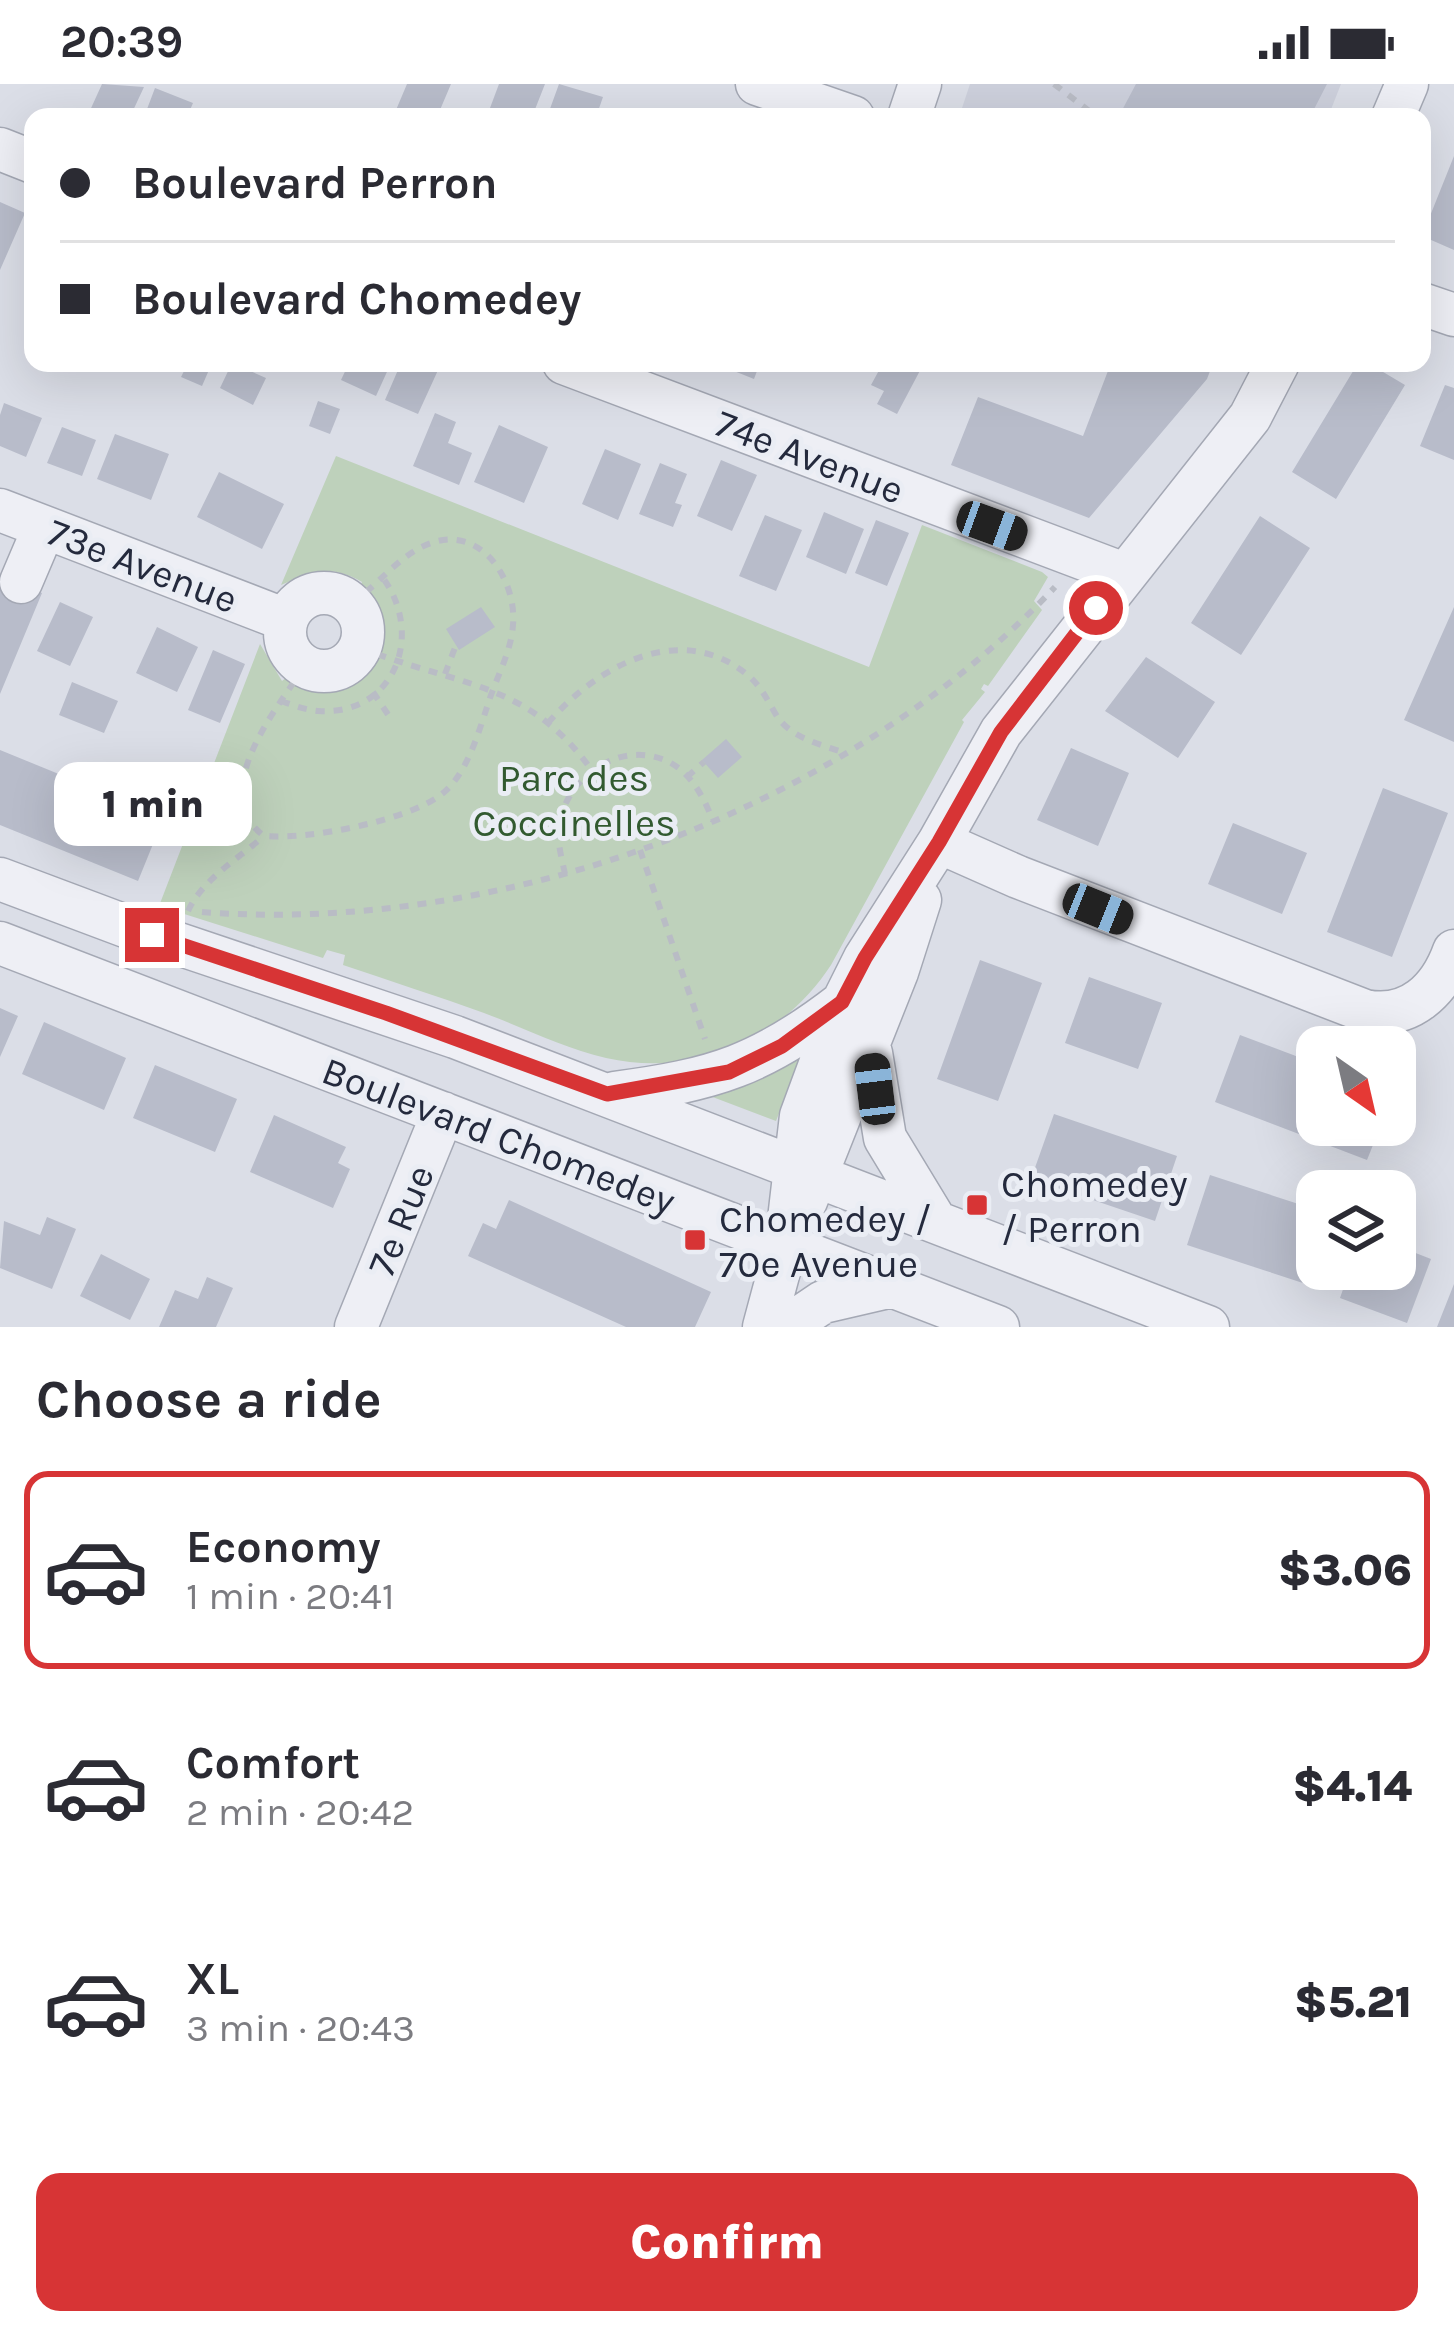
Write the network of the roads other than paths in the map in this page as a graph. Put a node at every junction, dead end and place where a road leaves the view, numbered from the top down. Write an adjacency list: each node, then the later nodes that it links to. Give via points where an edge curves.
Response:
1 (757, 84): 2 (street)
2 (828, 108)
3 (588, 372): 7 (street, 74e Avenue)
4 (1273, 372): 7 (street, via 1250,417)
5 (0, 510): 6 (street, 73e Avenue)
6 (44, 528): 8 (street); 9 (street, 73e Avenue)
7 (1124, 574): 10 (street, via 1001,732)
8 (21, 581)
9 (286, 620)
10 (939, 842): 13 (street, via 1365,1011 1393,1012 1431,993); 14 (street); 15 (street)
11 (0, 879): 16 (street, Boulevard Chomedey)
12 (0, 943): 17 (street, Boulevard Chomedey)
13 (1454, 951)
14 (842, 1002): 16 (street, via 746,1066); 18 (street, via 801,1116)
15 (870, 1042): 18 (street); 19 (street, via 885,1138)
16 (607, 1094): 18 (street, Boulevard Chomedey)
17 (443, 1113): 20 (street, Boulevard Chomedey); 22 (street, 7e Rue)
18 (806, 1170): 19 (street, Boulevard Chomedey); 20 (street)
19 (935, 1222): 26 (street, Boulevard Chomedey)
20 (786, 1245): 21 (street, Boulevard Chomedey); 23 (street)
21 (892, 1286): 24 (street, via 823,1302); 25 (street, Boulevard Chomedey)
22 (356, 1327)
23 (764, 1327)
24 (787, 1327)
25 (998, 1327)
26 (1208, 1327)

